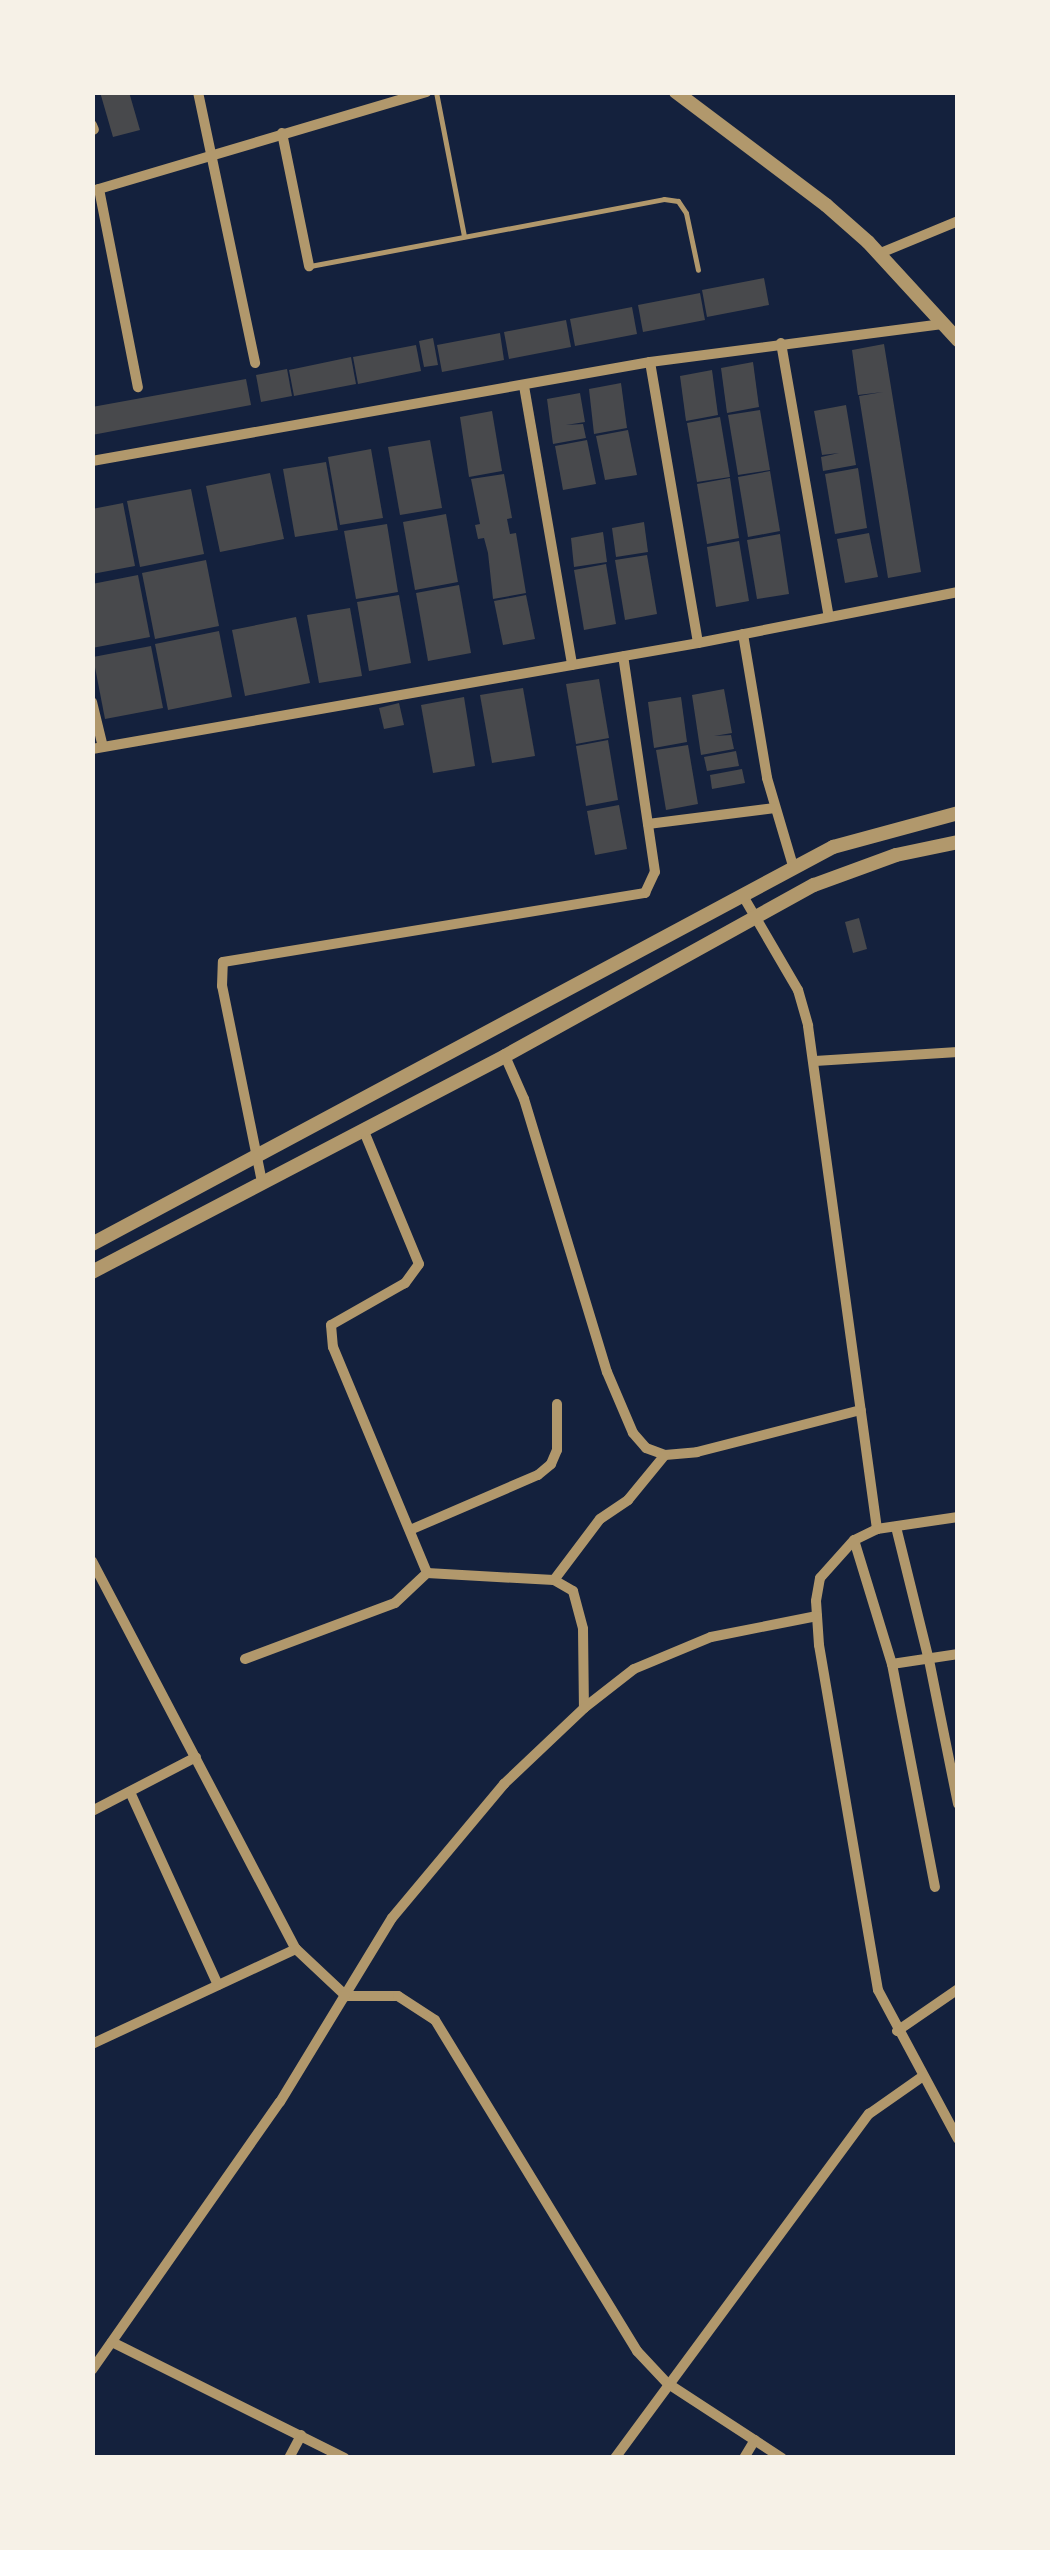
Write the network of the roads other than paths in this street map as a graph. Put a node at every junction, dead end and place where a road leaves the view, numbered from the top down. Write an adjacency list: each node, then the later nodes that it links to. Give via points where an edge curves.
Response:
1 (198, 92): 6 (street)
2 (427, 92): 5 (street)
3 (436, 92): 9 (lane)
4 (676, 92): 10 (street)
5 (282, 133): 6 (street); 11 (street)
6 (214, 153): 7 (street); 16 (street)
7 (96, 190): 19 (street)
8 (958, 221): 10 (street)
9 (464, 236): 11 (lane); 12 (lane, via 678,201)
10 (878, 254): 13 (street)
11 (309, 266)
12 (698, 270)
13 (943, 324): 14 (street); 15 (street)
14 (958, 340)
15 (781, 343): 17 (street); 22 (street)
16 (255, 362)
17 (650, 362): 18 (street); 24 (street)
18 (524, 386): 20 (street); 26 (street)
19 (138, 388)
20 (92, 460)
21 (958, 592): 22 (street)
22 (828, 617): 23 (street)
23 (744, 634): 24 (street); 29 (street)
24 (698, 643): 25 (street)
25 (623, 656): 26 (street); 31 (street)
26 (572, 665): 28 (street)
27 (92, 702): 28 (street)
28 (98, 748)
29 (775, 808): 31 (street); 33 (street)
30 (958, 813): 33 (street, via 846,843)
31 (648, 824): 40 (street, via 656,872 645,892 633,897 223,962)
32 (958, 842): 35 (street, via 846,870)
33 (794, 869): 34 (street)
34 (743, 896): 35 (street); 40 (street)
35 (756, 918): 37 (street); 38 (street, via 798,990)
36 (958, 1052): 38 (street)
37 (506, 1056): 39 (street); 46 (street, via 607,1372 633,1432 646,1448)
38 (816, 1062): 45 (street)
39 (364, 1129): 41 (street); 50 (street, via 419,1264 406,1283 331,1325 329,1336)
40 (256, 1158): 41 (street); 42 (street)
41 (262, 1182): 43 (street)
42 (92, 1244)
43 (92, 1272)
44 (557, 1404): 50 (street, via 551,1464)
45 (861, 1410): 46 (street); 49 (street)
46 (665, 1455): 54 (street, via 628,1500 600,1518)
47 (958, 1517): 48 (street)
48 (896, 1528): 49 (street); 58 (street)
49 (877, 1529): 51 (street)
50 (410, 1530): 53 (street)
51 (854, 1540): 55 (street, via 820,1578); 59 (street)
52 (92, 1561): 61 (street)
53 (427, 1573): 54 (street); 57 (street, via 396,1603)
54 (554, 1580): 60 (street, via 573,1592 580,1607)
55 (817, 1616): 60 (street, via 763,1624 671,1652 634,1669); 70 (street, via 867,1947)
56 (958, 1654): 58 (street)
57 (244, 1658)
58 (929, 1660): 59 (street); 63 (street)
59 (892, 1664): 65 (street)
60 (584, 1708): 69 (street, via 504,1784 392,1918)
61 (196, 1756): 62 (street); 66 (street)
62 (130, 1792): 64 (street); 67 (street)
63 (958, 1804)
64 (92, 1811)
65 (935, 1887)
66 (296, 1949): 67 (street); 69 (street)
67 (218, 1986): 71 (street)
68 (958, 1989): 70 (street)
69 (346, 1996): 74 (street); 76 (street, via 398,1996 434,2020 613,2318)
70 (897, 2031): 72 (street)
71 (92, 2044)
72 (922, 2076): 73 (street); 76 (street, via 869,2114)
73 (958, 2139)
74 (112, 2342): 75 (street); 77 (street)
75 (93, 2367)
76 (667, 2383): 78 (street); 81 (street)
77 (301, 2435): 79 (street); 80 (street)
78 (755, 2440): 82 (street); 83 (street)
79 (289, 2458)
80 (346, 2458)
81 (615, 2458)
82 (744, 2458)
83 (782, 2458)

